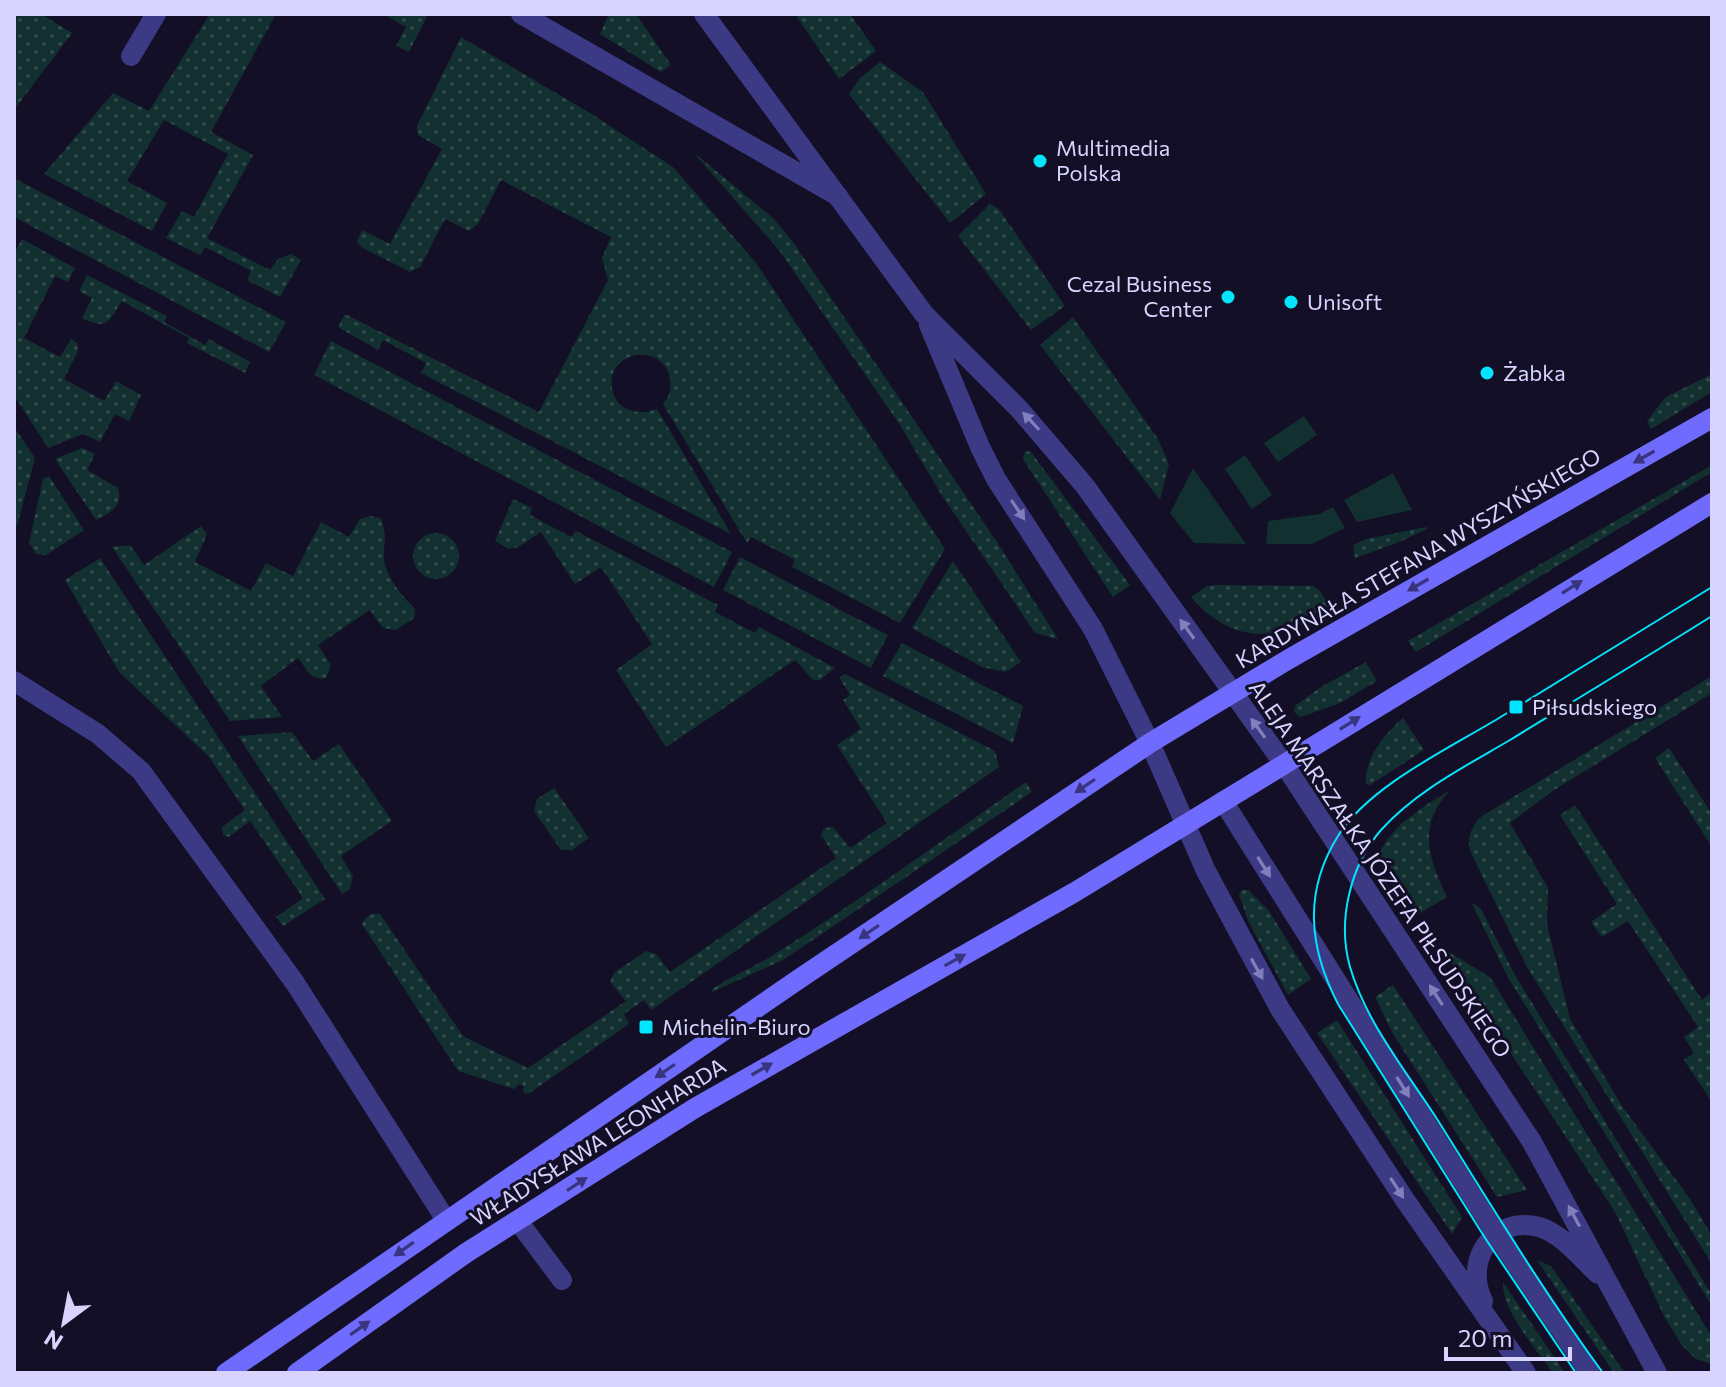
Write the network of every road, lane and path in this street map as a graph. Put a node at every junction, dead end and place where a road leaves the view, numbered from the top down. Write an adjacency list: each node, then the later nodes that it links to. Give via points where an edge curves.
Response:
1 (156, 14): 4 (street)
2 (521, 14): 5 (street)
3 (704, 14): 5 (street, ALEJA MARSZAŁKA JÓZEFA PIŁSUDSKIEGO)
4 (131, 56)
5 (838, 196): 6 (street, ALEJA MARSZAŁKA JÓZEFA PIŁSUDSKIEGO)
6 (924, 314): 10 (street, ALEJA MARSZAŁKA JÓZEFA PIŁSUDSKIEGO, one-way to 6, via 1047,439); 11 (street, ALEJA MARSZAŁKA JÓZEFA PIŁSUDSKIEGO, one-way to 11, via 996,479 1093,629)
7 (1712, 418): 10 (main road, KARDYNAŁA STEFANA WYSZYŃSKIEGO, one-way to 10)
8 (1712, 503): 12 (main road, one-way to 8)
9 (14, 681): 15 (street, WŁADYSŁAWA LEONHARDA, via 98,734 141,771 295,983)
10 (1232, 692): 11 (main road, KARDYNAŁA STEFANA WYSZYŃSKIEGO); 12 (street, ALEJA MARSZAŁKA JÓZEFA PIŁSUDSKIEGO, one-way to 10)
11 (1150, 743): 14 (street, ALEJA MARSZAŁKA JÓZEFA PIŁSUDSKIEGO); 15 (main road, WŁADYSŁAWA LEONHARDA, one-way to 15)
12 (1284, 764): 13 (main road); 19 (street, ALEJA MARSZAŁKA JÓZEFA PIŁSUDSKIEGO, one-way to 12, via 1532,1142)
13 (1223, 801): 14 (main road); 17 (street, one-way to 17)
14 (1185, 824): 16 (main road, WŁADYSŁAWA LEONHARDA, one-way to 14, via 695,1108); 20 (street, ALEJA MARSZAŁKA JÓZEFA PIŁSUDSKIEGO, one-way to 20, via 1280,1009)
15 (446, 1220): 21 (main road, WŁADYSŁAWA LEONHARDA, one-way to 21)
16 (518, 1221): 18 (street); 22 (main road, WŁADYSŁAWA LEONHARDA, one-way to 16)
17 (1496, 1234): 19 (street, via 1523,1225 1541,1228); 20 (street, via 1482,1250 1475,1274); 24 (street)
18 (562, 1280)
19 (1610, 1285): 25 (street, ALEJA MARSZAŁKA JÓZEFA PIŁSUDSKIEGO)
20 (1497, 1330): 23 (street, ALEJA MARSZAŁKA JÓZEFA PIŁSUDSKIEGO)
21 (226, 1373)
22 (297, 1373)
23 (1526, 1373)
24 (1590, 1373)
25 (1657, 1373)

